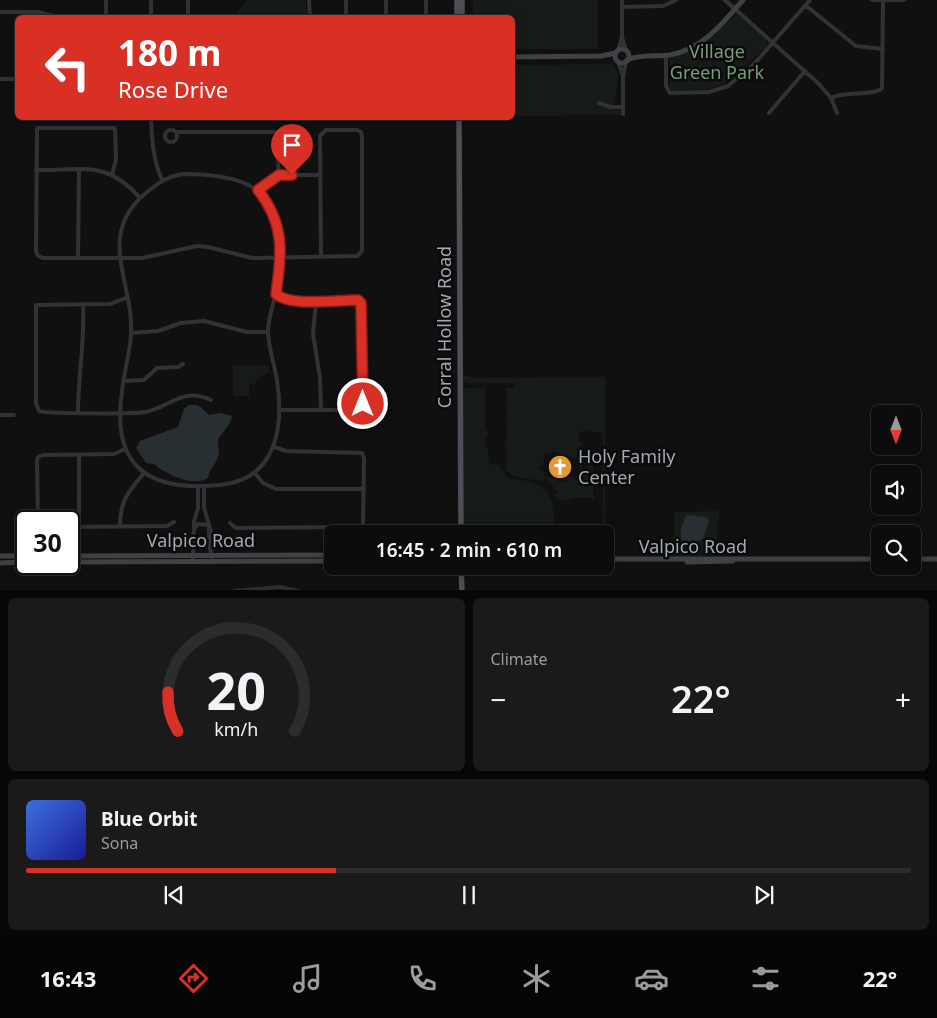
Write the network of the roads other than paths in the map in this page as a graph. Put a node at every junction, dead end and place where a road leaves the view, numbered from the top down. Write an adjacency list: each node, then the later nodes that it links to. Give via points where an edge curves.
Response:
1 (106, 0): 23 (street)
2 (151, 0): 24 (street)
3 (188, 0): 25 (street)
4 (309, 0): 26 (street)
5 (346, 0): 27 (street)
6 (386, 0): 28 (street)
7 (426, 0): 29 (street)
8 (457, 0): 30 (main road)
9 (462, 0): 31 (main road)
10 (622, 0): 19 (street)
11 (676, 0): 19 (street, via 663,6)
12 (725, 0): 20 (street)
13 (743, 0): 20 (main road)
14 (810, 0): 18 (street)
15 (872, 0): 16 (street)
16 (883, 0): 17 (street); 34 (street)
17 (904, 0)
18 (805, 5): 33 (street); 34 (street, via 856,46)
19 (622, 7): 32 (street)
20 (735, 9): 33 (street); 38 (main road, via 710,36 693,47 670,55)
21 (0, 12): 22 (street)
22 (50, 15)
23 (106, 15)
24 (151, 15)
25 (188, 15)
26 (310, 15)
27 (346, 15)
28 (386, 15)
29 (426, 15)
30 (458, 15)
31 (462, 15)
32 (622, 37): 35 (street); 36 (street)
33 (773, 42): 39 (street, via 745,72 720,90 670,93 666,86); 43 (street)
34 (883, 49): 47 (street, via 884,84 880,90 845,92)
35 (617, 52): 36 (main road); 37 (main road); 41 (main road)
36 (627, 52): 38 (main road); 42 (main road)
37 (601, 56): 40 (main road); 41 (main road)
38 (642, 56): 42 (main road)
39 (666, 56)
40 (515, 57)
41 (617, 61): 42 (main road); 44 (street)
42 (627, 61): 44 (street)
43 (805, 71): 47 (street); 50 (street)
44 (623, 76): 49 (street)
45 (0, 79): 46 (street)
46 (15, 79)
47 (831, 98): 51 (street)
48 (599, 103): 49 (street)
49 (623, 107): 52 (street)
50 (769, 113)
51 (837, 113)
52 (623, 114)
53 (151, 120): 61 (street, via 152,147)
54 (460, 120): 95 (main road, Corral Hollow Road)
55 (176, 132): 59 (street, via 276,132)
56 (36, 170): 57 (street); 58 (street, via 37,128 40,126 115,128 116,160); 66 (street, via 38,256)
57 (79, 170): 58 (street, via 102,170); 66 (street)
58 (112, 174): 63 (street)
59 (279, 175): 60 (street); 62 (street)
60 (320, 175): 65 (street); 65 (street, via 322,132 360,132 361,254)
61 (162, 180): 62 (street, via 182,174 210,174 229,177); 63 (street)
62 (258, 190): 64 (street, via 277,221)
63 (140, 198): 67 (street, via 122,223)
64 (279, 257): 65 (street); 67 (street, via 252,258 197,246 142,258); 68 (street)
65 (321, 257)
66 (78, 258): 67 (street)
67 (120, 259): 69 (street)
68 (276, 294): 70 (street, via 286,300); 72 (street)
69 (126, 298): 71 (street, via 110,304); 73 (street)
70 (316, 300): 78 (street, via 313,334); 78 (street, via 358,300 361,303 361,408)
71 (83, 304): 79 (street); 79 (street, via 36,305 38,411)
72 (268, 332): 73 (street, via 247,332 204,321); 77 (street, via 278,384)
73 (132, 333): 75 (street)
74 (183, 364): 75 (street, via 157,368 149,377 139,381)
75 (123, 381): 80 (street)
76 (211, 400): 80 (street, via 190,395 144,412)
77 (279, 410): 78 (street); 83 (street)
78 (321, 410)
79 (78, 412): 80 (street)
80 (120, 413): 84 (street)
81 (0, 415): 82 (street)
82 (14, 415)
83 (274, 446): 87 (street); 89 (street, via 286,451 362,453)
84 (125, 449): 85 (street, via 114,454); 86 (street)
85 (79, 454): 90 (street, via 38,457); 91 (street)
86 (144, 473): 88 (street, via 170,485); 96 (street, via 124,500)
87 (255, 473): 88 (street, via 232,483); 89 (street, via 263,483 276,489)
88 (201, 486): 94 (street); 98 (street)
89 (364, 489): 93 (street, via 363,525 359,527 236,528)
90 (38, 510)
91 (79, 510)
92 (174, 522): 96 (street, via 167,526)
93 (230, 523)
94 (209, 525): 98 (street, via 198,524); 100 (street)
95 (461, 525)
96 (120, 526): 97 (street)
97 (80, 527)
98 (194, 529): 99 (street)
99 (193, 555): 100 (main road, Valpico Road); 104 (main road, Valpico Road); 112 (street)
100 (212, 555): 101 (main road, Valpico Road); 113 (street)
101 (324, 555)
102 (0, 556): 103 (main road)
103 (15, 556)
104 (80, 556)
105 (871, 559): 108 (main road, Valpico Road)
106 (921, 559): 107 (main road)
107 (937, 559)
108 (614, 560)
109 (324, 561): 113 (main road, Valpico Road)
110 (15, 562): 114 (main road)
111 (80, 562): 112 (main road, Valpico Road)
112 (193, 562): 113 (main road, Valpico Road)
113 (214, 562)
114 (0, 563)
115 (462, 575): 116 (main road)
116 (462, 590)

